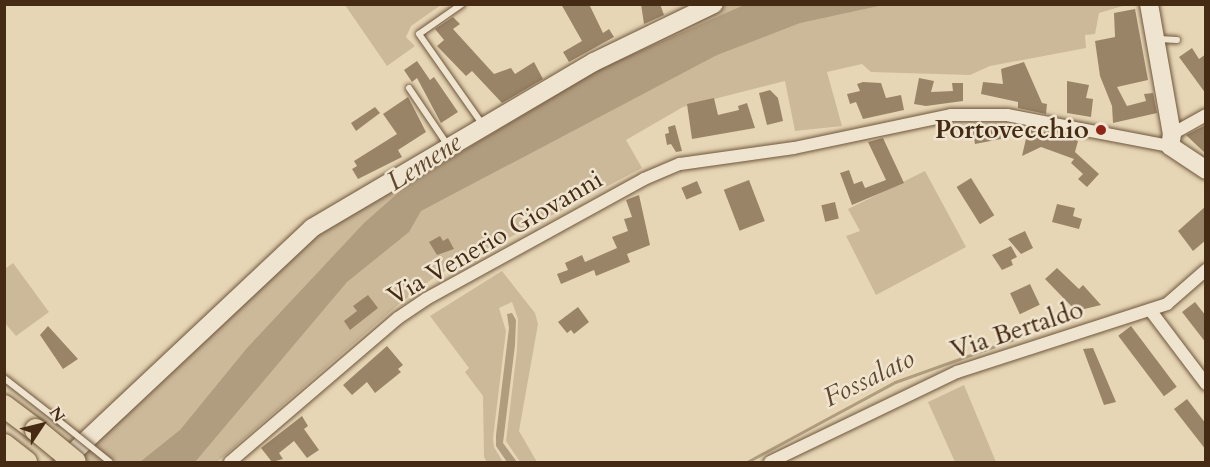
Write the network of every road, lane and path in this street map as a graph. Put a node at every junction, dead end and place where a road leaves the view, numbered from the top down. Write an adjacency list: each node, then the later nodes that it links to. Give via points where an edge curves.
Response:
1 (462, 4): 8 (lane, via 419,34)
2 (714, 4): 8 (street, via 594,62)
3 (1149, 4): 4 (street)
4 (1155, 38): 5 (lane); 9 (street)
5 (1177, 40)
6 (409, 88): 10 (lane)
7 (1206, 115): 9 (street)
8 (484, 127): 10 (street)
9 (1171, 140): 11 (street); 20 (street, Via Venerio Giovanni, via 1007,115 951,115 711,157 644,179 398,318)
10 (449, 147): 17 (street, via 290,245)
11 (1206, 170)
12 (1206, 270): 13 (street, Via Bertaldo, via 1167,304)
13 (1150, 310): 15 (street); 21 (street, Via Bertaldo, via 957,372)
14 (4, 378): 19 (lane, bridge)
15 (1206, 384)
16 (4, 406): 18 (highway, bridge)
17 (63, 462)
18 (75, 462)
19 (110, 462)
20 (230, 462)
21 (770, 462)

